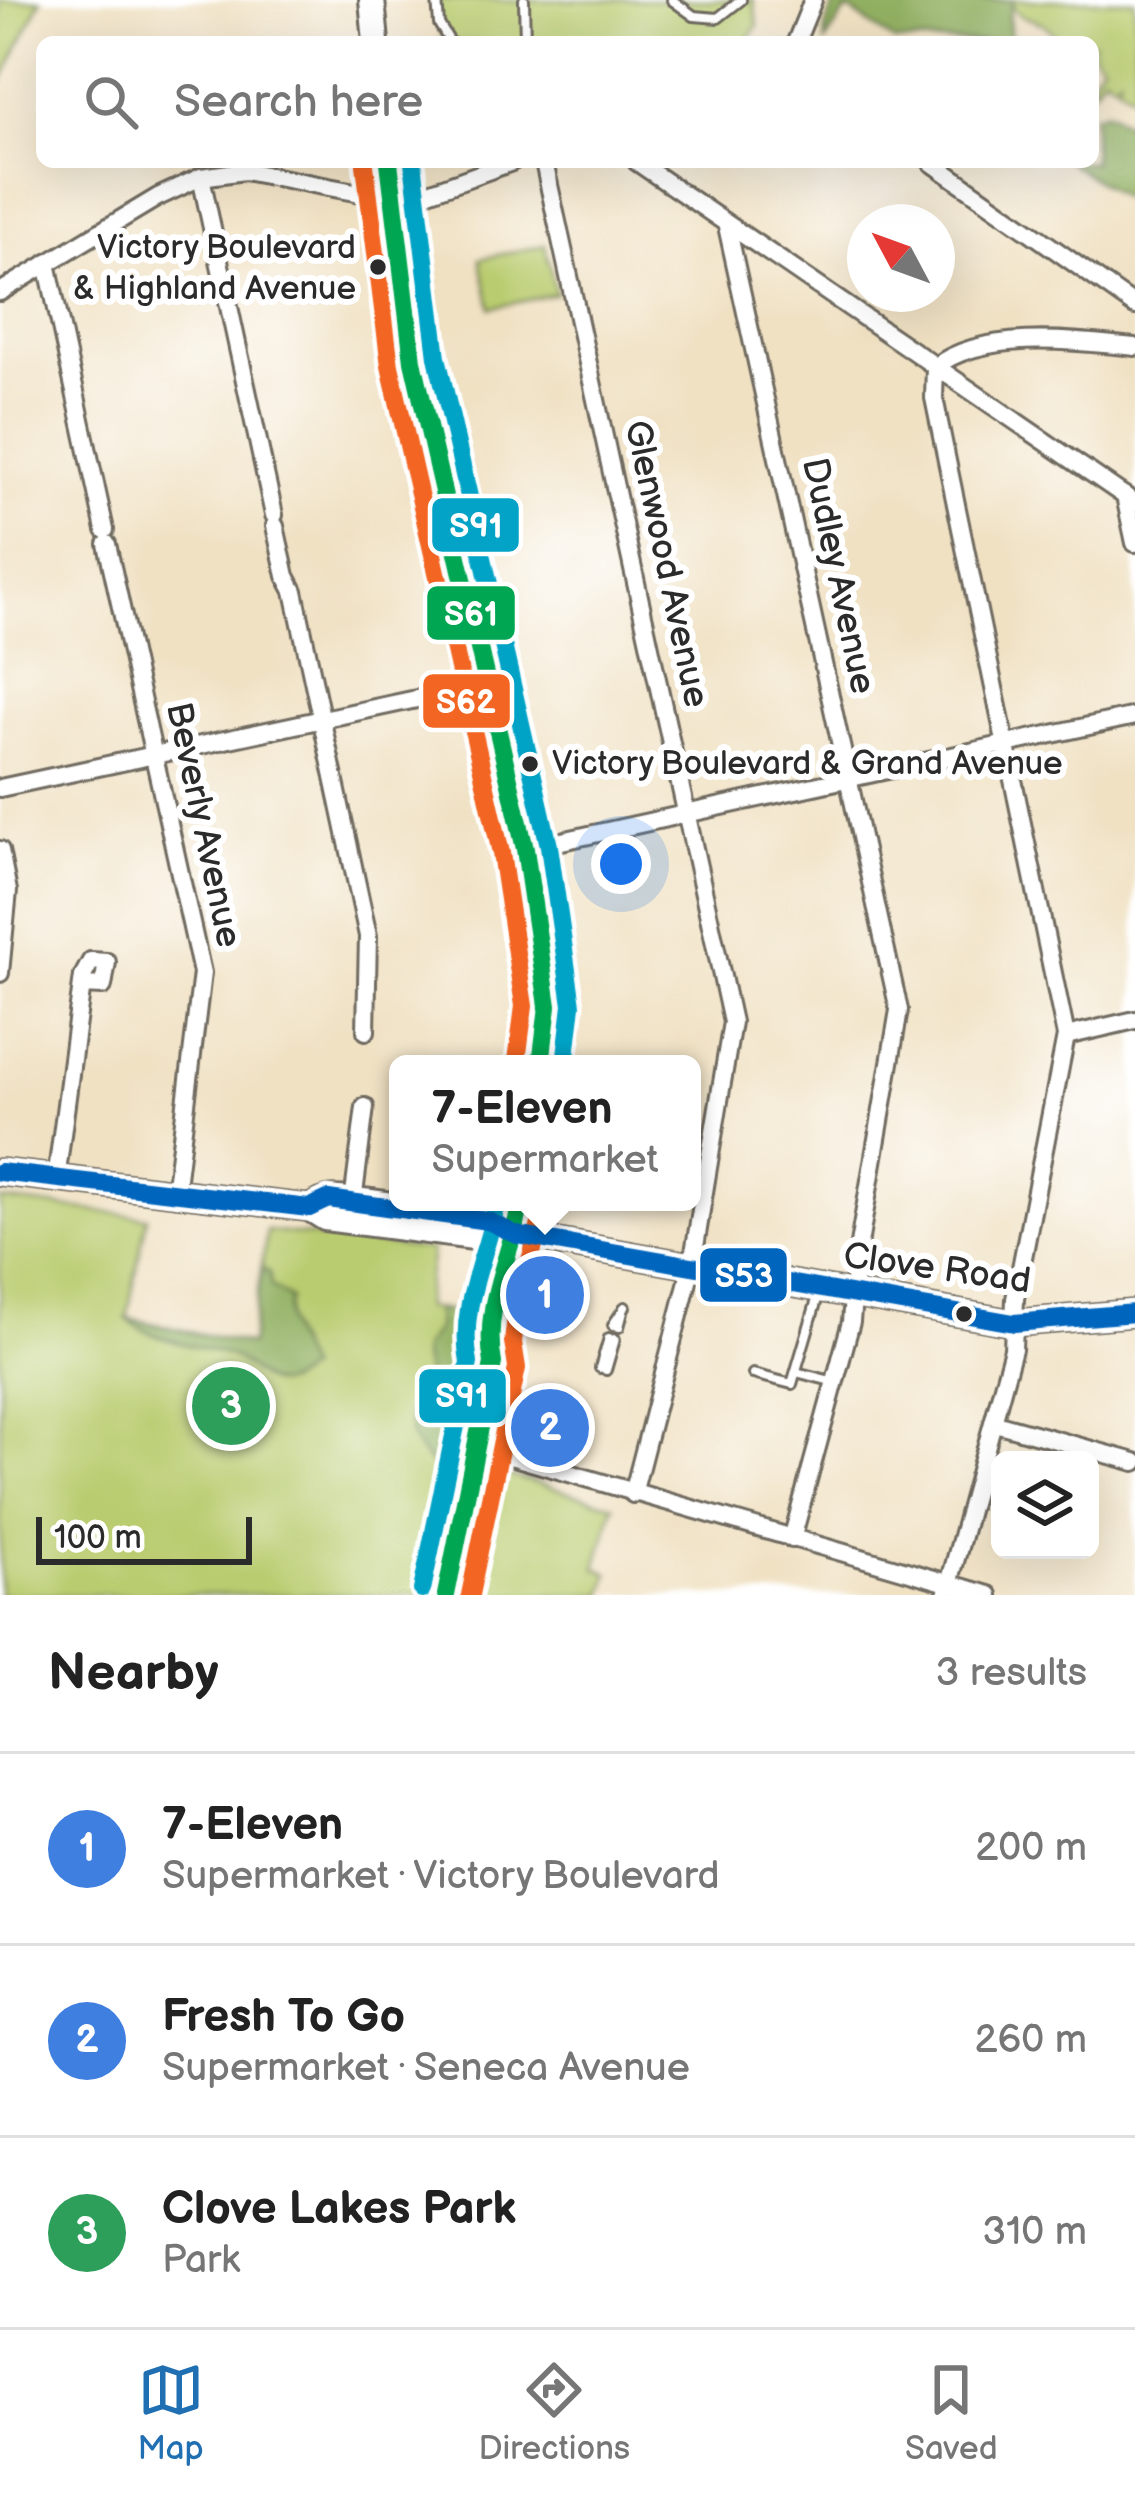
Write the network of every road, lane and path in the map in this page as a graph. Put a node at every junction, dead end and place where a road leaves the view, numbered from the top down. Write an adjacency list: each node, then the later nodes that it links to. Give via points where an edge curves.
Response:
1 (372, 0): 7 (main road)
2 (437, 0): 8 (lane)
3 (524, 0): 9 (lane)
4 (672, 0): 5 (lane, via 694,16 718,18)
5 (741, 0)
6 (813, 0): 10 (street)
7 (375, 36)
8 (446, 36)
9 (526, 36)
10 (798, 36)
11 (389, 168): 17 (main road)
12 (495, 168): 17 (street)
13 (545, 168): 33 (street, Glenwood Avenue)
14 (646, 168): 18 (street)
15 (940, 168): 21 (street)
16 (201, 177): 17 (street, via 244,171); 19 (street); 28 (street)
17 (392, 199): 26 (main road, via 413,361)
18 (728, 226): 23 (street); 31 (street, Dudley Avenue)
19 (47, 263): 20 (street); 30 (street, Beverly Avenue)
20 (0, 292)
21 (1135, 306)
22 (1135, 347): 23 (street, via 1030,341 952,354)
23 (935, 367): 24 (street); 29 (street, via 934,398)
24 (1130, 500): 25 (street)
25 (1135, 543)
26 (487, 684): 28 (street); 34 (main road)
27 (1135, 716): 29 (street)
28 (320, 718): 30 (street); 39 (street, via 368,937)
29 (1008, 744): 31 (street); 40 (street)
30 (154, 754): 32 (street); 45 (street, Beverly Avenue, via 202,974)
31 (848, 778): 33 (street); 55 (street, Dudley Avenue, via 898,1010)
32 (0, 788)
33 (687, 813): 34 (street); 49 (street, Glenwood Avenue, via 732,1022)
34 (525, 849): 41 (main road, via 548,1006)
35 (0, 850): 36 (street, via 8,891)
36 (0, 973)
37 (82, 986): 44 (street)
38 (1135, 1020): 40 (street)
39 (366, 1031)
40 (1066, 1036): 58 (street)
41 (543, 1055)
42 (364, 1106): 46 (street)
43 (0, 1172): 44 (main road, Clove Road)
44 (56, 1180): 45 (main road, Clove Road)
45 (175, 1194): 48 (main road, Clove Road)
46 (353, 1202): 47 (main road, Clove Road); 48 (main road, Clove Road, via 328,1199)
47 (389, 1206)
48 (309, 1208): 52 (main road, Clove Road, via 325,1218 482,1238)
49 (701, 1210)
50 (425, 1211): 52 (main road, Clove Road)
51 (701, 1211): 53 (street, Glenwood Avenue)
52 (505, 1221): 53 (main road, Clove Road); 68 (main road, via 487,1344 493,1363)
53 (692, 1264): 54 (main road, Clove Road); 70 (street, Glenwood Avenue)
54 (821, 1289): 55 (main road, Clove Road); 63 (lane)
55 (854, 1295): 58 (main road, Clove Road); 65 (street, Dudley Avenue)
56 (625, 1307): 59 (lane)
57 (1135, 1313): 58 (main road, Clove Road)
58 (1014, 1323): 66 (street)
59 (616, 1326)
60 (612, 1338): 62 (lane)
61 (522, 1369): 67 (lane)
62 (603, 1369)
63 (796, 1372): 64 (lane, via 792,1384); 65 (lane)
64 (753, 1374)
65 (835, 1382): 71 (street, Dudley Avenue)
66 (995, 1423): 69 (street); 72 (street)
67 (513, 1424)
68 (476, 1446): 70 (street); 73 (main road)
69 (1135, 1462)
70 (633, 1494): 71 (street)
71 (792, 1539): 72 (street)
72 (948, 1590): 74 (street)
73 (446, 1595)
74 (989, 1595)

